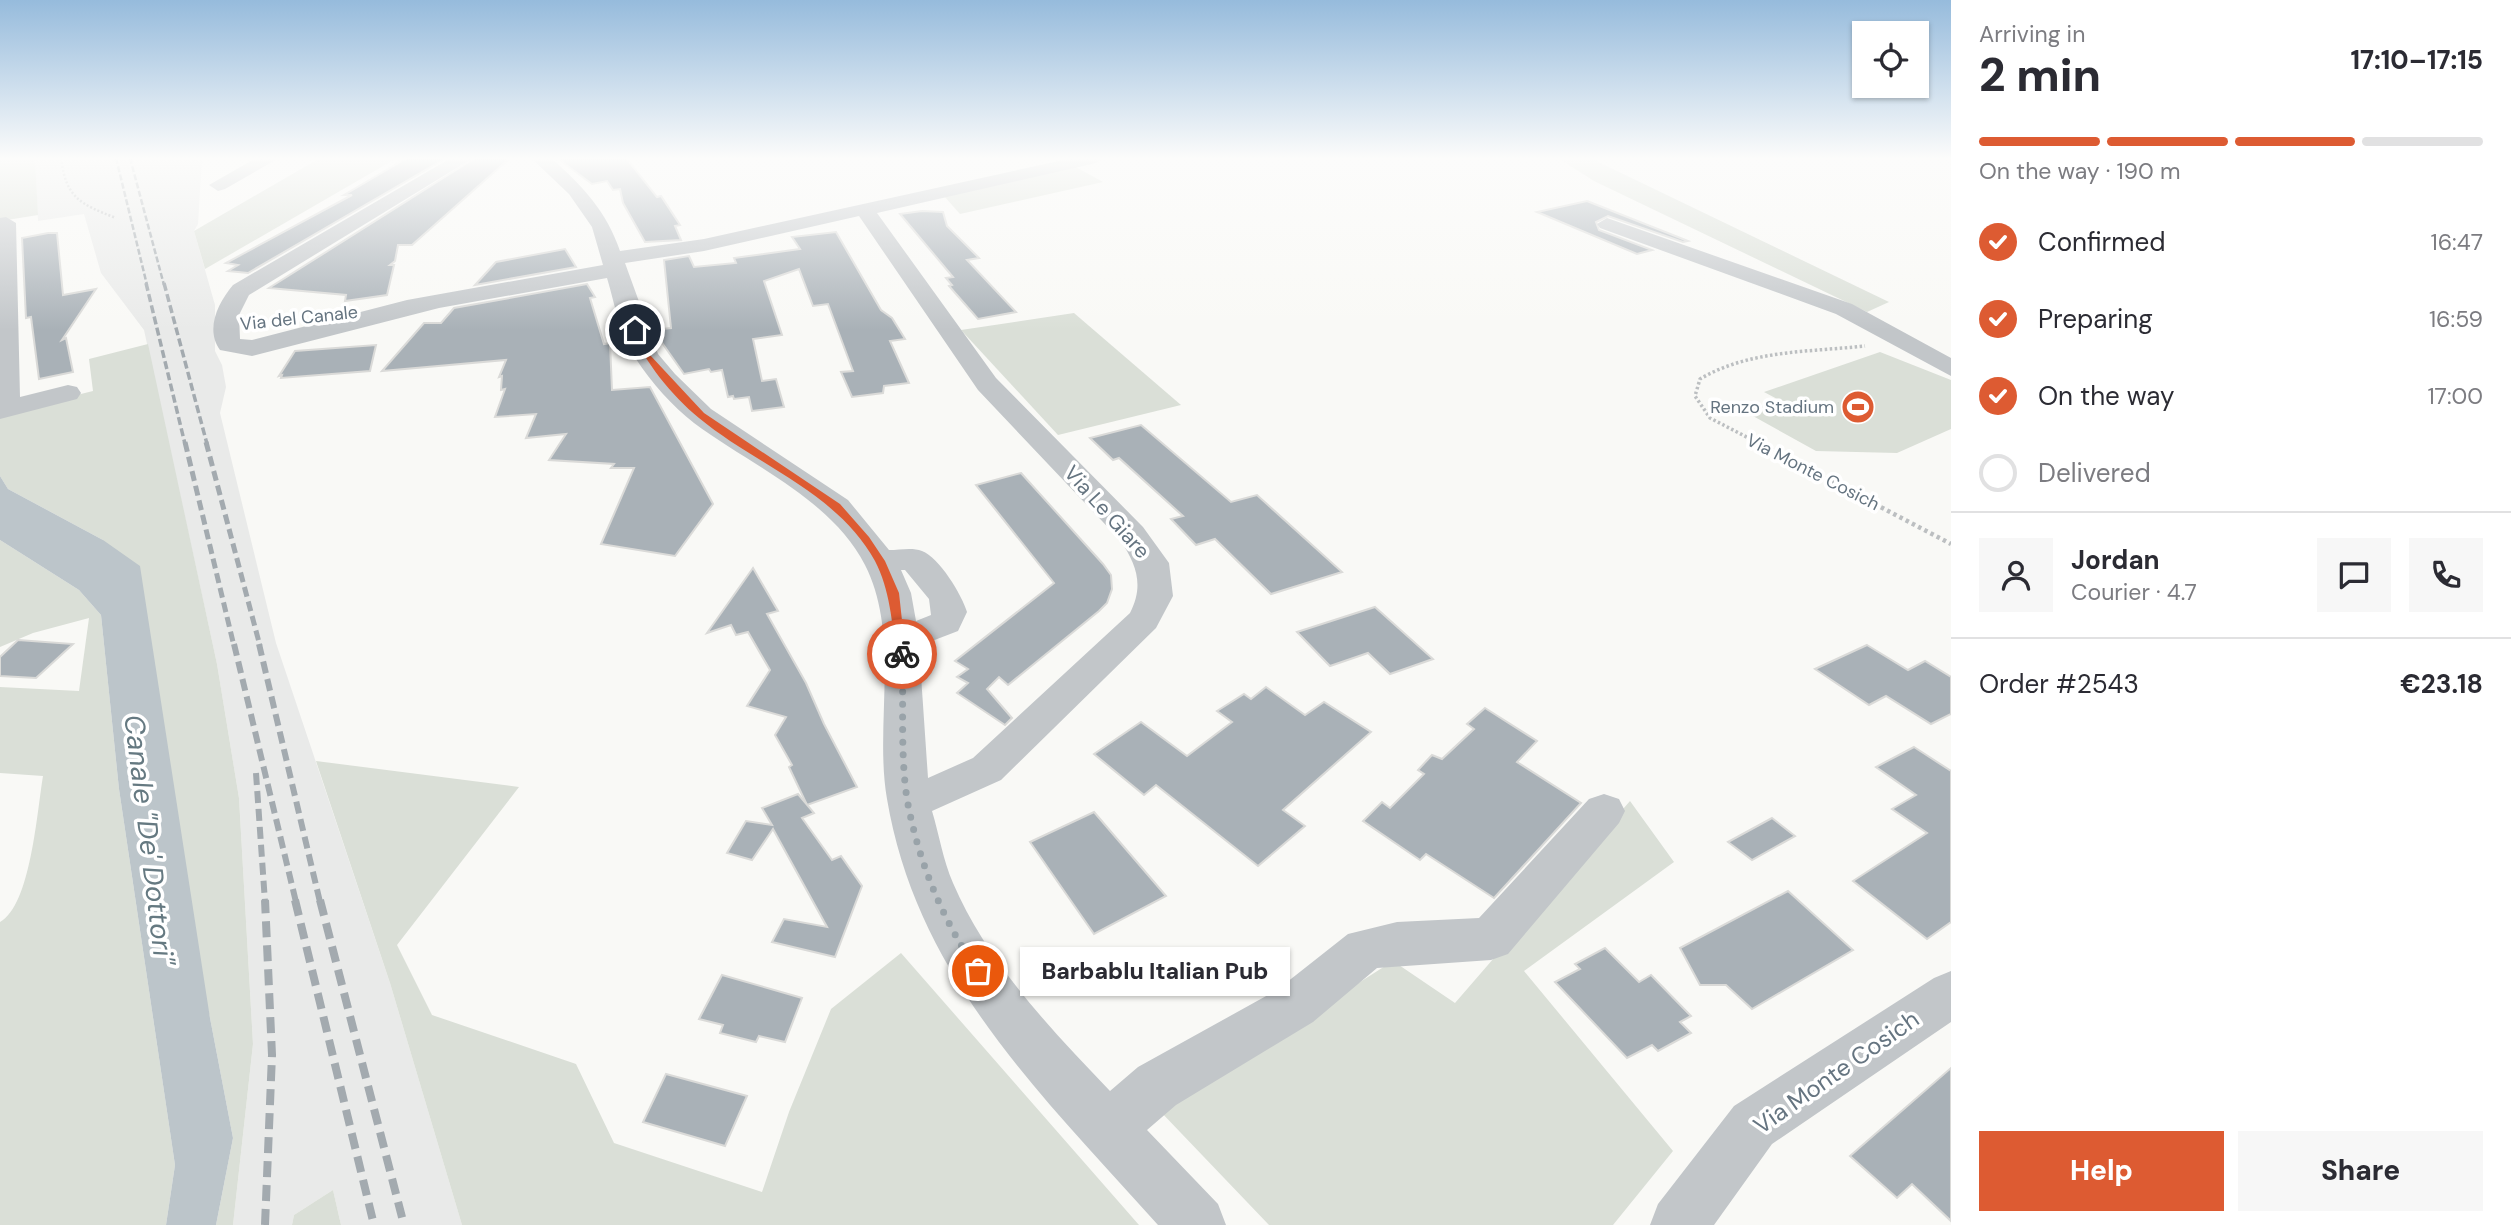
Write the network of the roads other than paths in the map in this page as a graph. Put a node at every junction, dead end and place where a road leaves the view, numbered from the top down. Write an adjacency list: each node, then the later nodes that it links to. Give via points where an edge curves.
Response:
1 (367, 215): 9 (street, via 241,290 227,306)
2 (594, 215): 7 (street)
3 (837, 215): 7 (street, Via del Canale)
4 (868, 215): 15 (street, Via Le Giare, via 987,384 1132,534 1152,563 1156,596 1143,620 986,769 934,794)
5 (6, 223): 12 (street)
6 (1607, 224): 10 (street, via 1844,309)
7 (612, 265): 8 (street, Via del Canale); 13 (street, via 646,356 666,380 701,415 837,507)
8 (430, 304): 9 (street, Via del Canale); 9 (street, Via del Canale, via 252,348 229,345)
9 (226, 325)
10 (1951, 368)
11 (68, 393): 12 (street)
12 (3, 410)
13 (880, 561): 14 (street, via 894,593); 14 (street, via 914,559 945,596 950,612 946,623)
14 (901, 636): 15 (street)
15 (907, 797): 18 (street, via 930,883 964,952 1019,1031)
16 (1604, 811): 18 (street, via 1491,939 1397,943 1366,949 1295,1006 1157,1086)
17 (1951, 994): 20 (street, Via Monte Cosich, via 1753,1125)
18 (1110, 1127): 19 (street)
19 (1197, 1225)
20 (1679, 1225)

